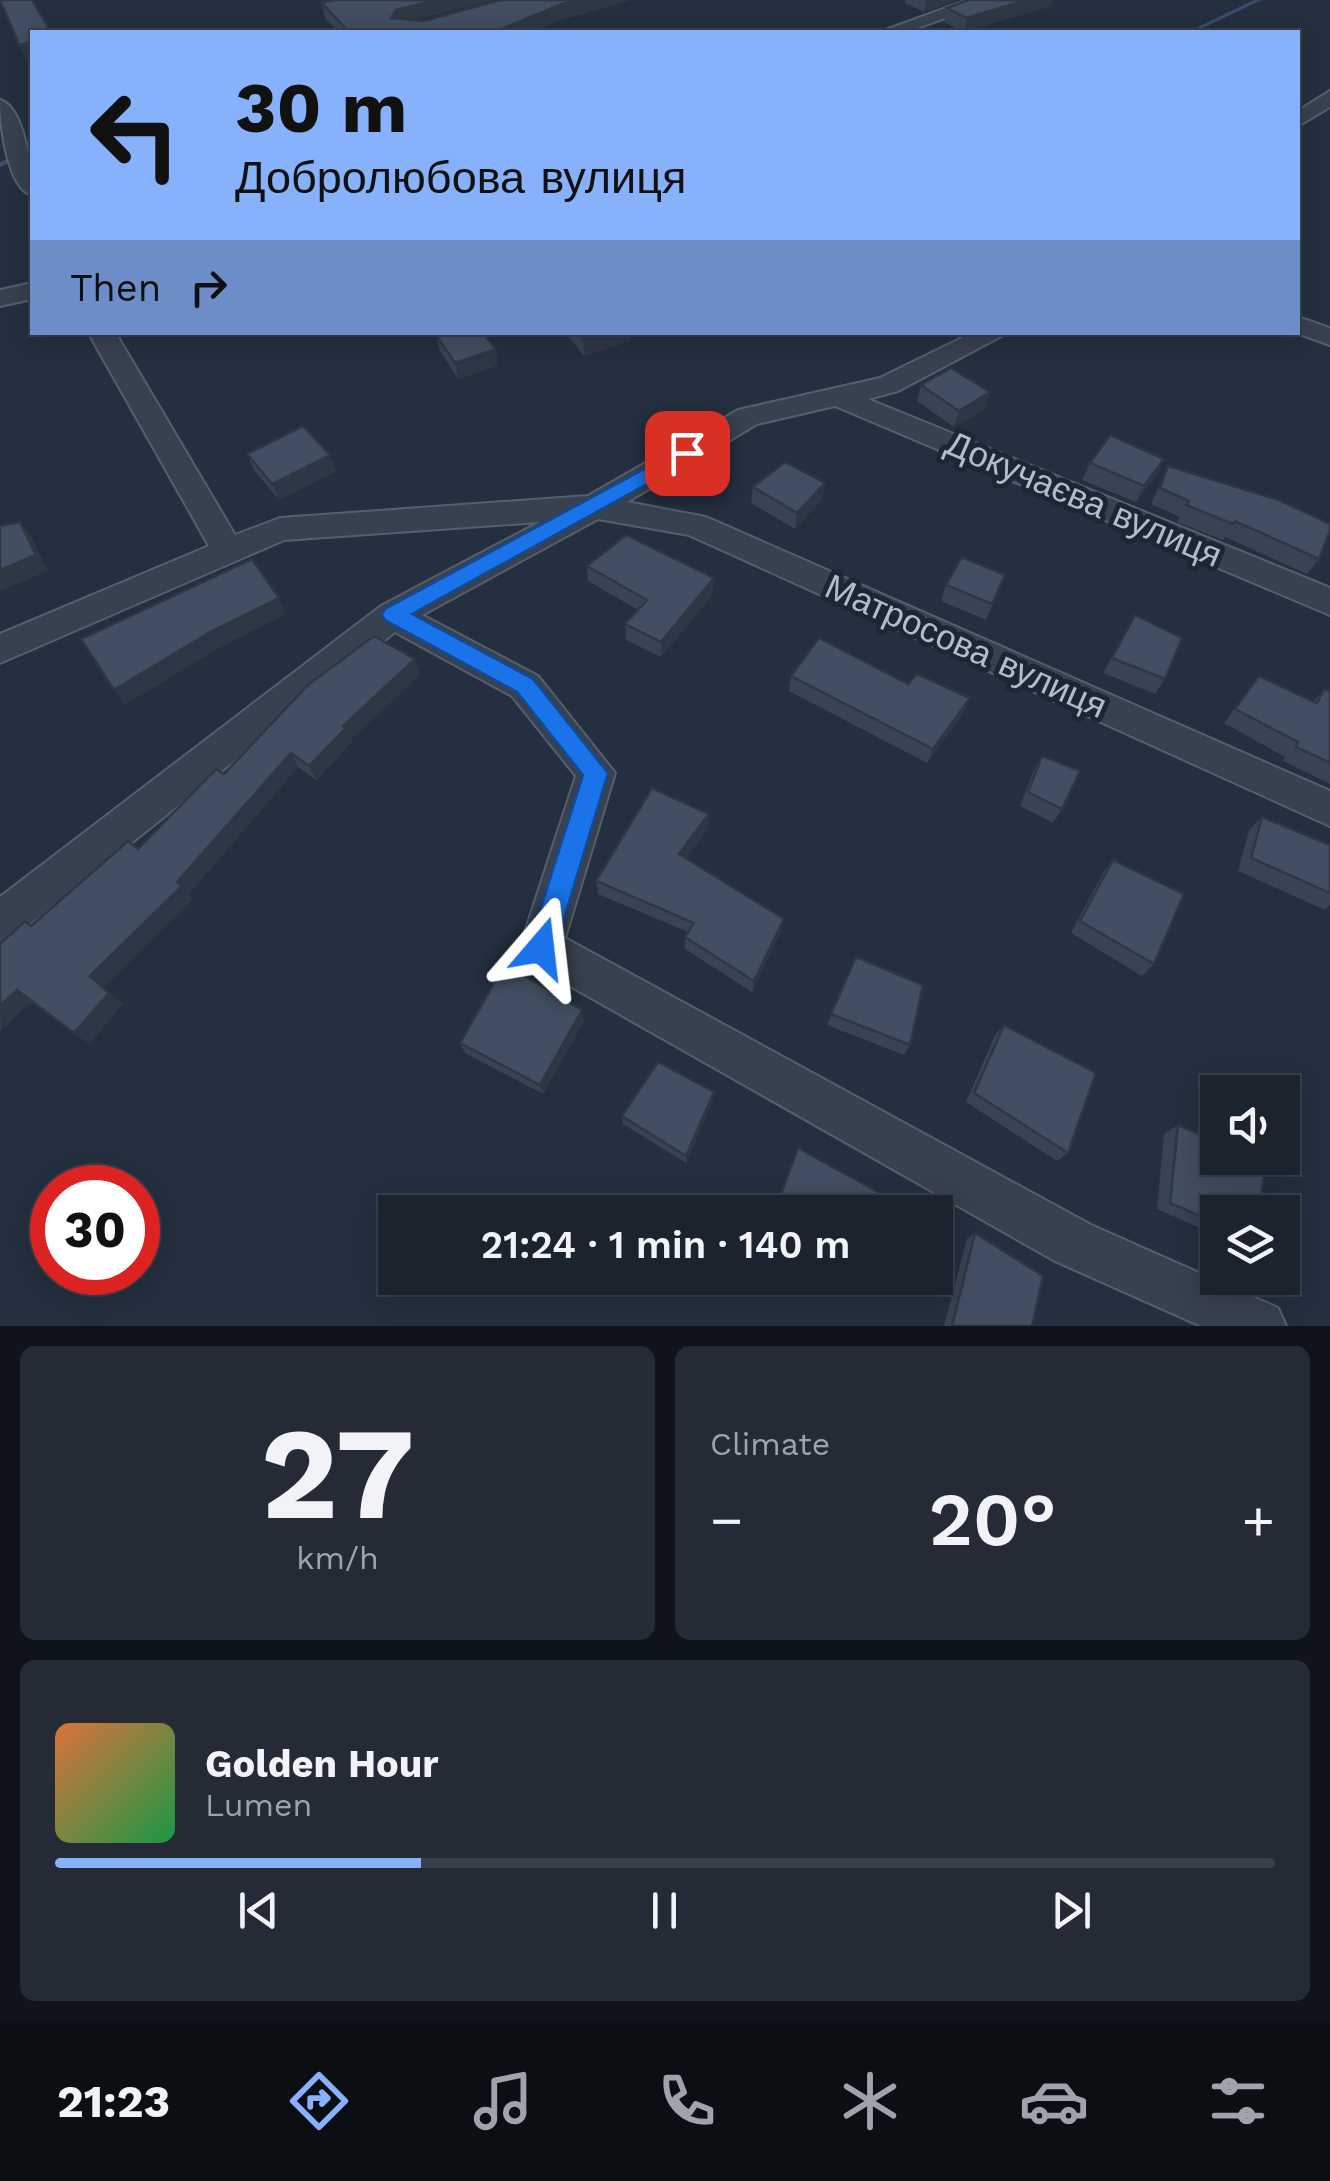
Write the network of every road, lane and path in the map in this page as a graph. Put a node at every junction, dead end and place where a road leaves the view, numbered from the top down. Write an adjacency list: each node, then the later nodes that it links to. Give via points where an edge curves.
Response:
1 (986, 0): 2 (street)
2 (895, 30)
3 (1330, 97): 5 (street)
4 (0, 106): 6 (street)
5 (1300, 119)
6 (17, 144): 7 (street)
7 (30, 182)
8 (30, 291): 9 (street)
9 (0, 298)
10 (1300, 326): 13 (street)
11 (103, 335): 16 (street)
12 (990, 335): 14 (street, via 888,385)
13 (1330, 337)
14 (838, 397): 15 (street, via 748,418); 17 (street, Докучаєва вулиця)
15 (594, 506): 16 (street, via 280,529); 18 (street); 20 (street, Матросова вулиця, via 695,525)
16 (228, 551): 19 (street)
17 (1330, 602)
18 (393, 614): 21 (street); 22 (street, via 525,686 596,773 541,948 1072,1243)
19 (0, 648)
20 (1330, 809)
21 (0, 922)
22 (1260, 1326)

